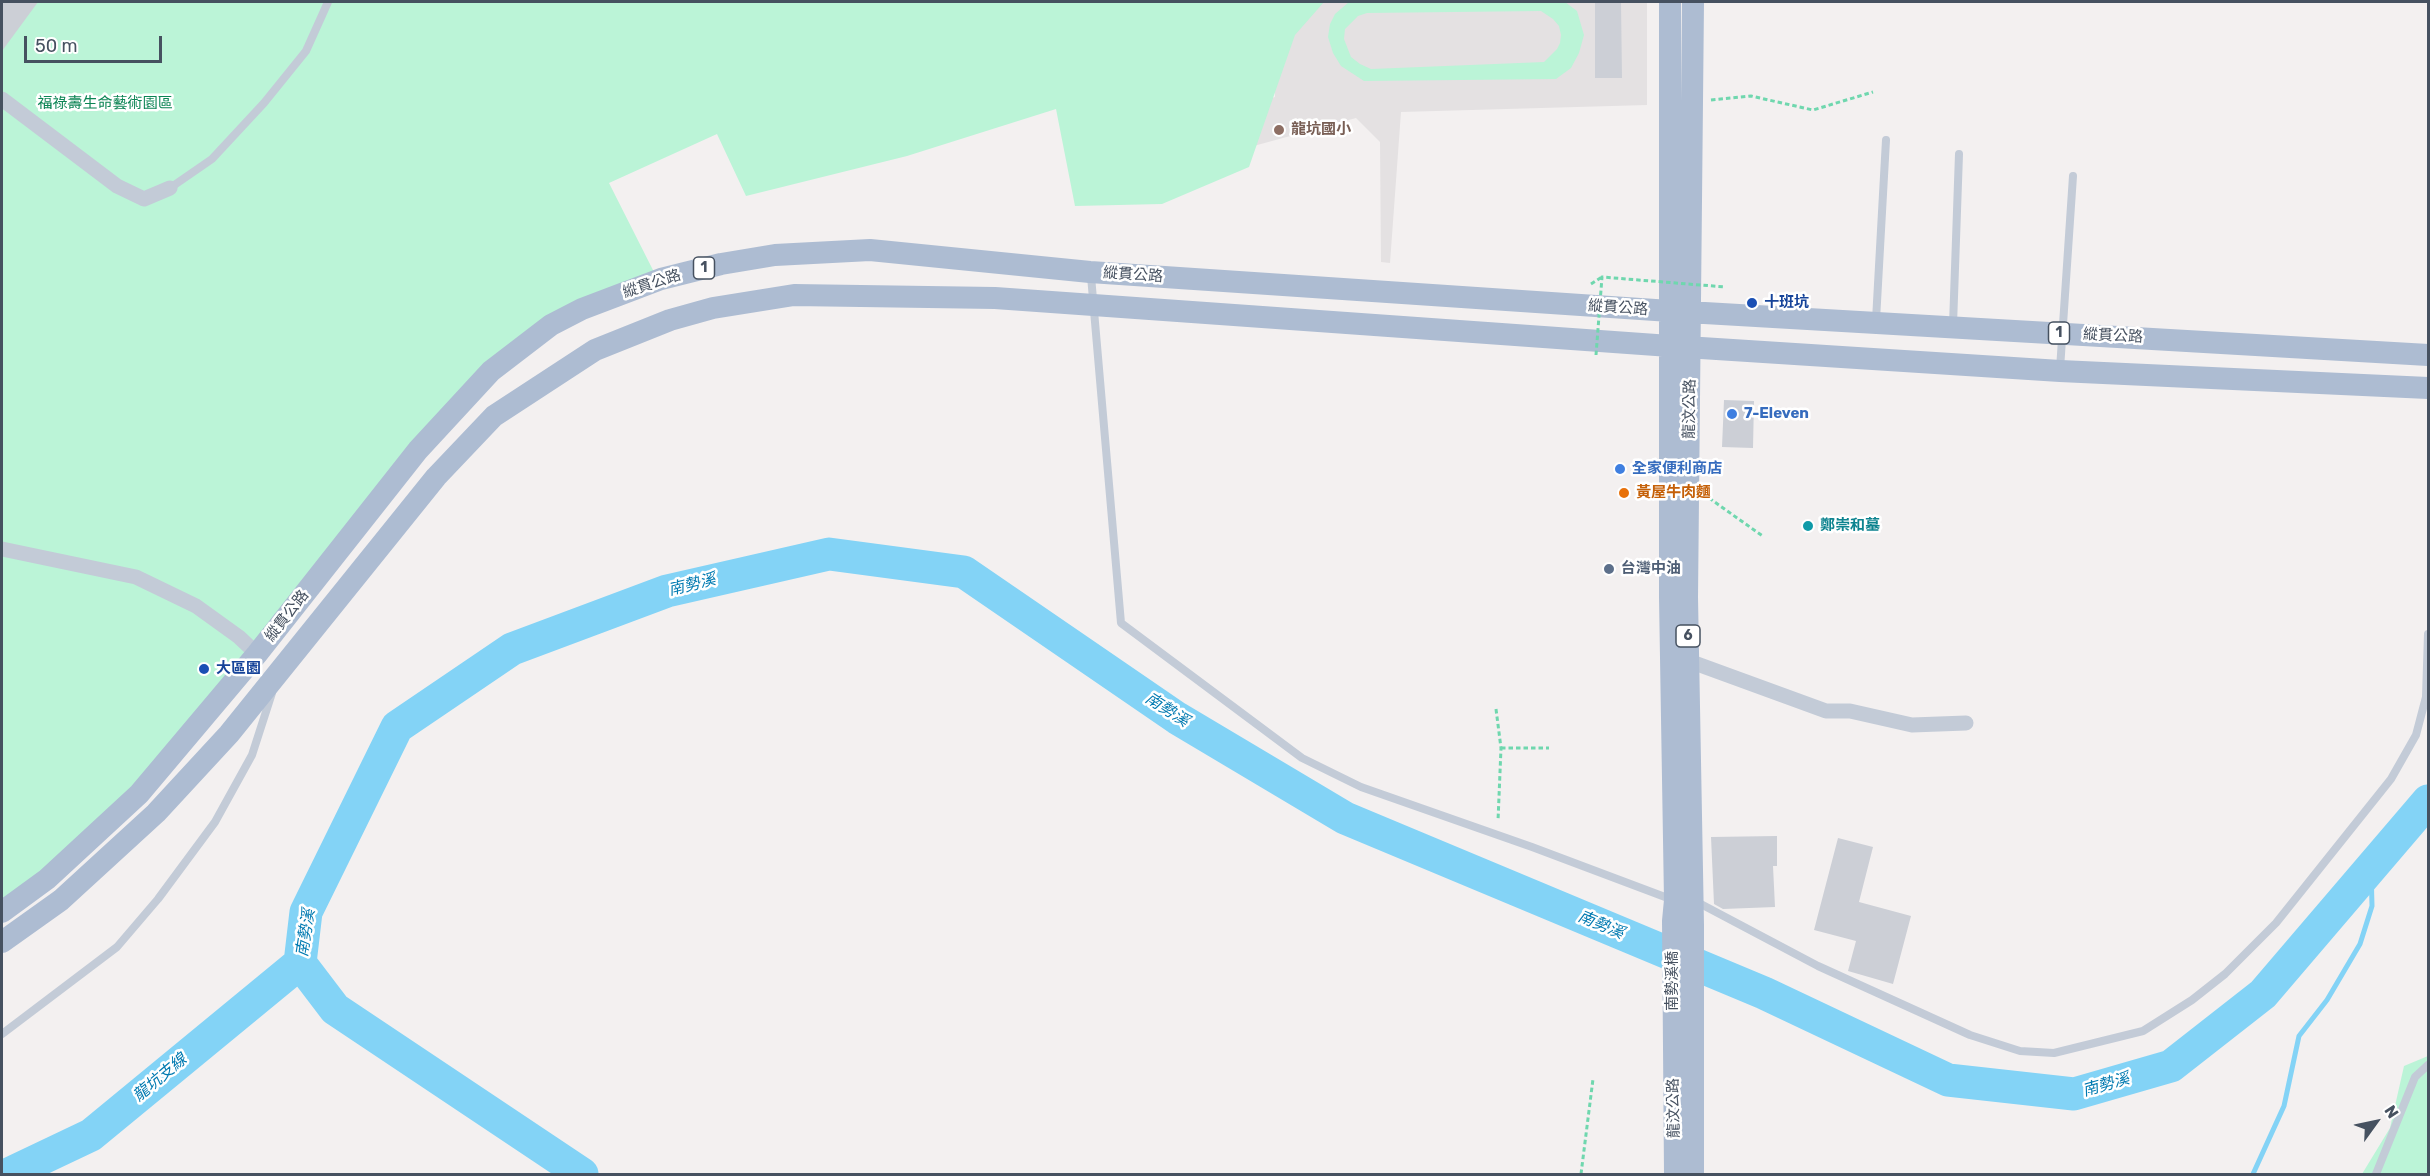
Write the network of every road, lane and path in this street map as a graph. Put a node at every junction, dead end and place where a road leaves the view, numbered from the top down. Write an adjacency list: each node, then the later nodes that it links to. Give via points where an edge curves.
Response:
1 (328, 2): 10 (lane, via 306,51 264,103 212,159)
2 (1670, 2): 14 (main road, 龍汶公路 / 6)
3 (1692, 2): 6 (main road, 龍汶公路 / 6)
4 (1873, 92): 6 (path, via 1814,110 1751,96)
5 (2, 99): 10 (street, via 117,186 144,199)
6 (1692, 102): 14 (main road, 龍汶公路 / 6)
7 (1886, 140): 15 (lane)
8 (1959, 154): 16 (lane)
9 (2073, 176): 17 (lane)
10 (170, 189)
11 (1090, 272): 13 (lane); 14 (main road, 縱貫公路 / 1); 30 (main road, 縱貫公路 / 1, via 870,250 775,255 661,279 582,309 551,325 483,380 418,450)
12 (1725, 286): 20 (path, bridge, via 1602,277)
13 (1094, 305): 18 (main road, 縱貫公路 / 1); 30 (main road, 縱貫公路 / 1, via 995,297 794,295 747,301 670,320 595,350 494,416); 35 (lane, via 1121,623 1302,758 1361,787)
14 (1680, 312): 15 (main road, 縱貫公路 / 1); 18 (main road, 龍汶公路 / 6)
15 (1876, 322): 16 (main road, 縱貫公路 / 1)
16 (1953, 326): 17 (main road, 縱貫公路 / 1)
17 (2062, 334): 19 (main road, 縱貫公路 / 1); 21 (lane)
18 (1681, 346): 21 (main road, 縱貫公路 / 1); 23 (main road, 龍汶公路 / 6); 24 (main road, 龍汶公路 / 6)
19 (2428, 354)
20 (1596, 355)
21 (2060, 371): 22 (main road, 縱貫公路 / 1)
22 (2428, 388)
23 (1689, 493): 24 (main road, 龍汶公路 / 6); 25 (path, via 1698,491)
24 (1680, 522): 27 (main road, 龍汶公路 / 6)
25 (1764, 537)
26 (2, 549): 30 (street, via 136,577 196,606)
27 (1679, 597): 29 (main road, 龍汶公路 / 6); 37 (main road, 龍汶公路 / 6)
28 (2428, 634): 37 (lane, via 2426,697 2415,735 2391,779 2276,923 2192,1000 2143,1031 2054,1053 2020,1051 1970,1035 1818,966)
29 (1689, 661): 32 (street, via 1826,711 1850,711 1912,725); 37 (main road, 龍汶公路 / 6)
30 (267, 663): 36 (main road, 縱貫公路 / 1, via 140,794 47,879); 38 (main road, 縱貫公路 / 1, via 229,734 156,813 61,900); 39 (lane, via 266,717 252,755 215,822 117,947)
31 (1496, 709): 33 (path)
32 (1966, 723)
33 (1501, 748): 34 (path); 35 (path)
34 (1549, 748)
35 (1497, 835): 37 (lane)
36 (2, 912)
37 (1683, 912): 40 (main road, 南勢溪橋 / 6)
38 (2, 942)
39 (2, 1034)
40 (1683, 1043): 44 (main road, 龍汶公路 / 6); 45 (main road, 龍汶公路 / 6)
41 (2428, 1065): 46 (lane, via 2415,1077)
42 (1593, 1079): 43 (path)
43 (1581, 1174)
44 (1675, 1174)
45 (1693, 1174)
46 (2376, 1174)

